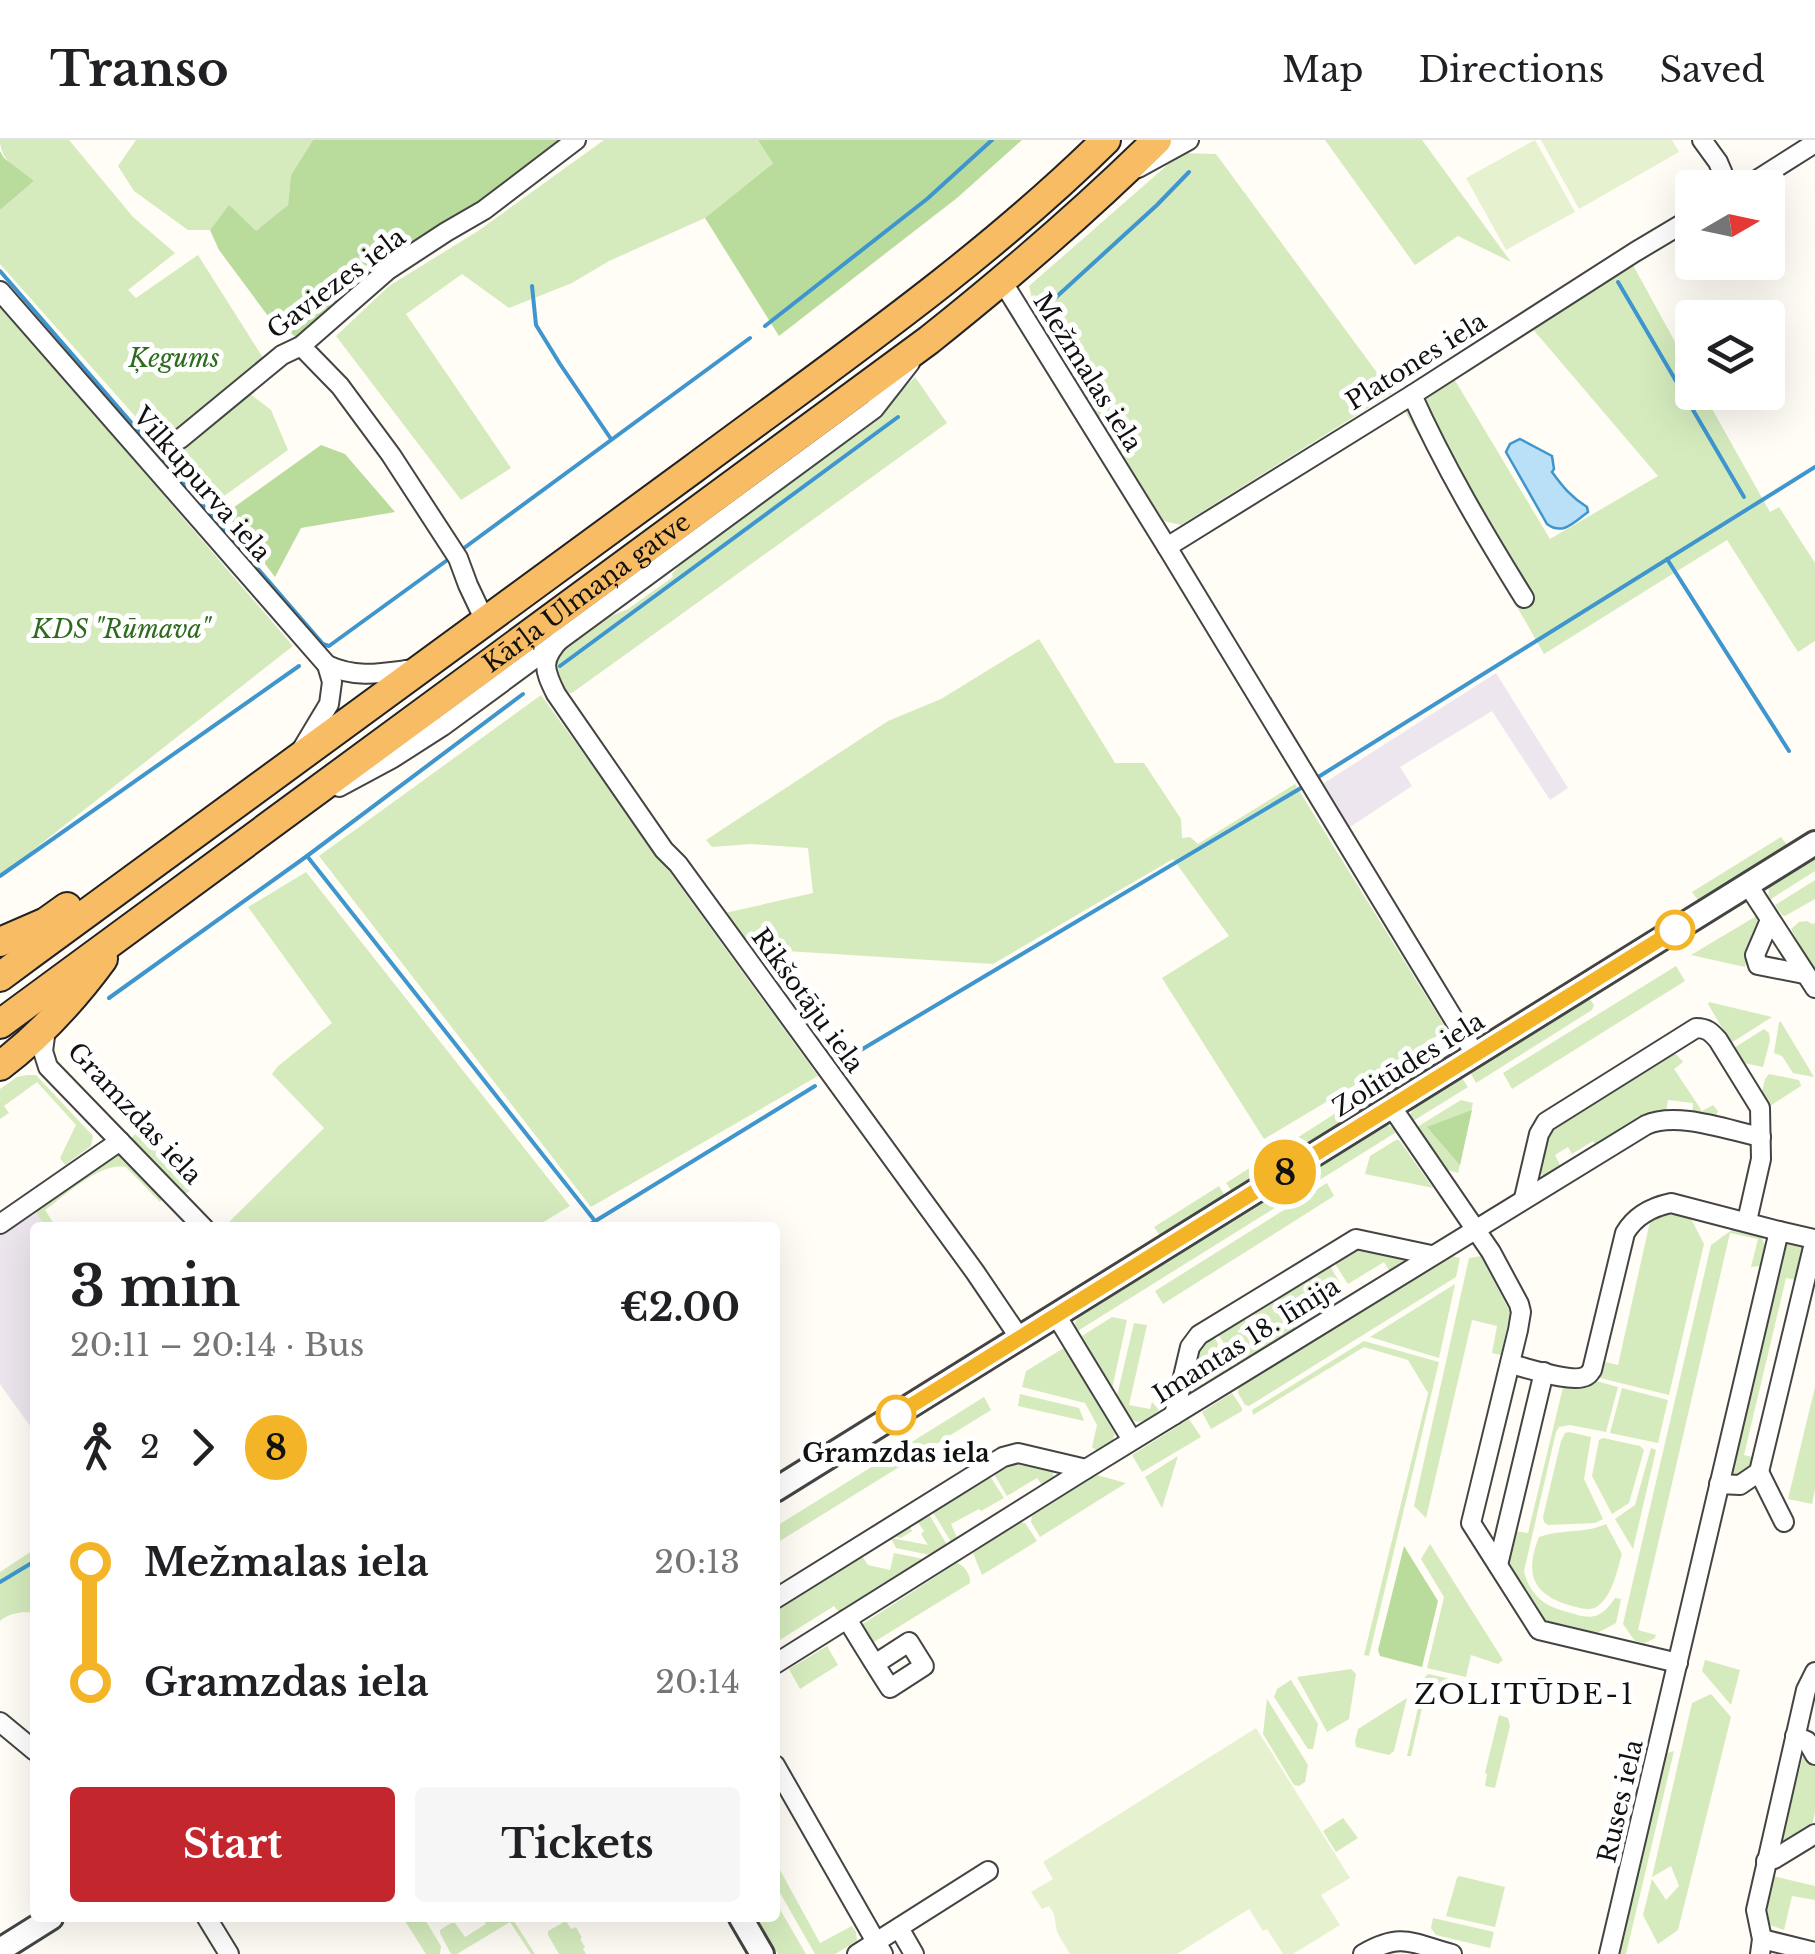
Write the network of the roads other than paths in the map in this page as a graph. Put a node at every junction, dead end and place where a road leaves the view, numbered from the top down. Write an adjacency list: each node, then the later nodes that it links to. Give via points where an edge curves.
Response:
1 (576, 140): 14 (street, Gaviezes iela, via 484,210 388,270)
2 (1106, 140): 19 (highway, Kārļa Ulmaņa gatve, via 1031,210 878,332)
3 (1157, 140): 9 (highway, Kārļa Ulmaņa gatve)
4 (1190, 140): 9 (street)
5 (1702, 140): 7 (street)
6 (1815, 143): 8 (street)
7 (1721, 170)
8 (1772, 170)
9 (1120, 177): 11 (highway, Kārļa Ulmaņa gatve)
10 (1675, 228): 15 (street, Platones iela)
11 (1002, 281): 13 (highway, Kārļa Ulmaņa gatve); 17 (street, Mežmalas iela)
12 (0, 291): 21 (street, Vilkupurva iela)
13 (929, 340): 20 (street, via 874,409); 26 (highway, Kārļa Ulmaņa gatve)
14 (301, 346): 16 (street, Gaviezes iela); 19 (street, via 391,456 458,558)
15 (1412, 395): 17 (street, Platones iela); 18 (street)
16 (180, 439)
17 (1167, 547): 37 (street, Mežmalas iela)
18 (1524, 598)
19 (486, 623): 22 (highway, Kārļa Ulmaņa gatve)
20 (561, 638): 23 (street); 24 (street, via 545,663)
21 (327, 665): 22 (street, via 346,674); 25 (street, via 329,704)
22 (422, 668): 25 (highway, Kārļa Ulmaņa gatve)
23 (503, 681): 24 (street, via 525,676); 26 (street, via 393,758)
24 (556, 694): 51 (street, Rikšotāju iela)
25 (294, 762): 27 (highway, Kārļa Ulmaņa gatve)
26 (294, 808): 31 (highway, Kārļa Ulmaņa gatve)
27 (215, 818): 32 (highway, via 176,827 46,922); 33 (highway, Kārļa Ulmaņa gatve)
28 (1815, 843): 29 (street, Zolitūdes iela)
29 (1748, 885): 30 (street); 37 (street, Zolitūdes iela)
30 (1770, 920): 34 (street); 34 (street, via 1755,956 1758,965)
31 (122, 933): 35 (highway, Kārļa Ulmaņa gatve); 36 (highway)
32 (0, 942)
33 (0, 978)
34 (1810, 981)
35 (0, 1024)
36 (46, 1029): 38 (highway); 41 (street, Gramzdas iela, via 48,1068)
37 (1475, 1054): 39 (street, Zolitūdes iela)
38 (0, 1066)
39 (1391, 1106): 46 (street); 50 (street, Zolitūdes iela)
40 (1761, 1137): 42 (street, Imantas 18. līnija, via 1656,1120); 42 (street, via 1760,1108 1711,1032 1696,1028 1546,1122); 43 (street)
41 (120, 1142): 44 (street, Gramzdas iela); 45 (street)
42 (1524, 1198): 46 (street, Imantas 18. līnija)
43 (1747, 1221): 47 (street); 53 (street, via 1671,1203 1637,1218 1625,1234 1592,1370 1578,1378)
44 (198, 1222)
45 (0, 1224)
46 (1476, 1229): 49 (street, Imantas 18. līnija); 52 (street, via 1520,1308)
47 (1779, 1231): 48 (street); 58 (street, Ruses iela)
48 (1814, 1239): 57 (street)
49 (1431, 1256): 54 (street, Imantas 18. līnija); 54 (street, via 1356,1239 1199,1334 1190,1346)
50 (1056, 1315): 51 (street, Zolitūdes iela); 55 (street)
51 (1019, 1337): 59 (street, Zolitūdes iela)
52 (1510, 1364): 53 (street); 61 (street, via 1472,1523)
53 (1544, 1372): 61 (street)
54 (1174, 1414): 55 (street, Imantas 18. līnija)
55 (1132, 1440): 56 (street, Imantas 18. līnija)
56 (1086, 1469): 62 (street, via 1018,1453 1003,1457); 63 (street, Imantas 18. līnija)
57 (1759, 1472): 58 (street, via 1740,1486); 60 (street)
58 (1720, 1484): 65 (street, Ruses iela)
59 (780, 1487)
60 (1784, 1522)
61 (1498, 1565): 65 (street, via 1539,1630)
62 (780, 1596)
63 (847, 1619): 64 (street, Imantas 18. līnija); 66 (street)
64 (780, 1661)
65 (1678, 1663): 90 (street, Ruses iela)
66 (875, 1664)
67 (1815, 1672): 69 (street)
68 (0, 1722): 70 (street)
69 (1795, 1736): 71 (street); 74 (street)
70 (30, 1747)
71 (1815, 1755)
72 (780, 1774): 81 (street)
73 (1815, 1834): 74 (street)
74 (1766, 1861): 80 (street, via 1756,1910)
75 (988, 1871): 79 (street)
76 (45, 1922): 82 (street)
77 (209, 1922): 84 (street)
78 (744, 1922): 85 (street)
79 (898, 1928): 81 (street); 87 (street)
80 (1760, 1947): 83 (street)
81 (880, 1948): 86 (street)
82 (0, 1950)
83 (1815, 1952)
84 (229, 1954)
85 (762, 1954)
86 (857, 1954)
87 (914, 1954)
88 (1363, 1954): 89 (street, via 1398,1940)
89 (1452, 1954)
90 (1609, 1954)

